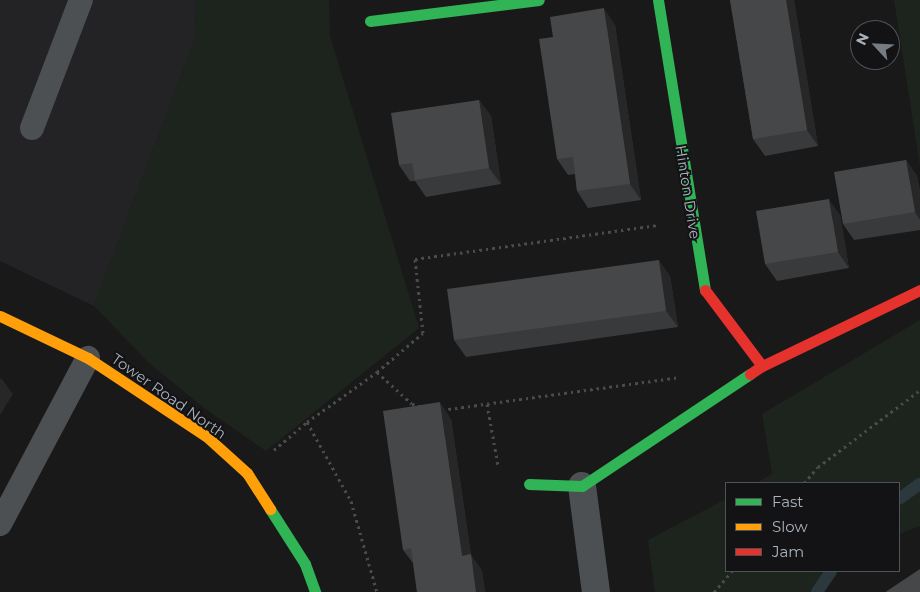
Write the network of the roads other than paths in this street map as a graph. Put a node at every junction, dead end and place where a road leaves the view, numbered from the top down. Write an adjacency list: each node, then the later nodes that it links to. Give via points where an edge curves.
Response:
1 (81, 0): 5 (lane)
2 (539, 0): 4 (street)
3 (658, 0): 9 (street, Hinton Drive, via 704,289)
4 (370, 21)
5 (32, 128)
6 (920, 290): 9 (street)
7 (0, 316): 8 (street, Tower Road North)
8 (88, 358): 12 (lane); 13 (street, Tower Road North, via 206,436 247,473 305,564)
9 (762, 366): 11 (street)
10 (529, 484): 11 (street)
11 (582, 486): 14 (street)
12 (0, 524)
13 (315, 592)
14 (596, 592)

